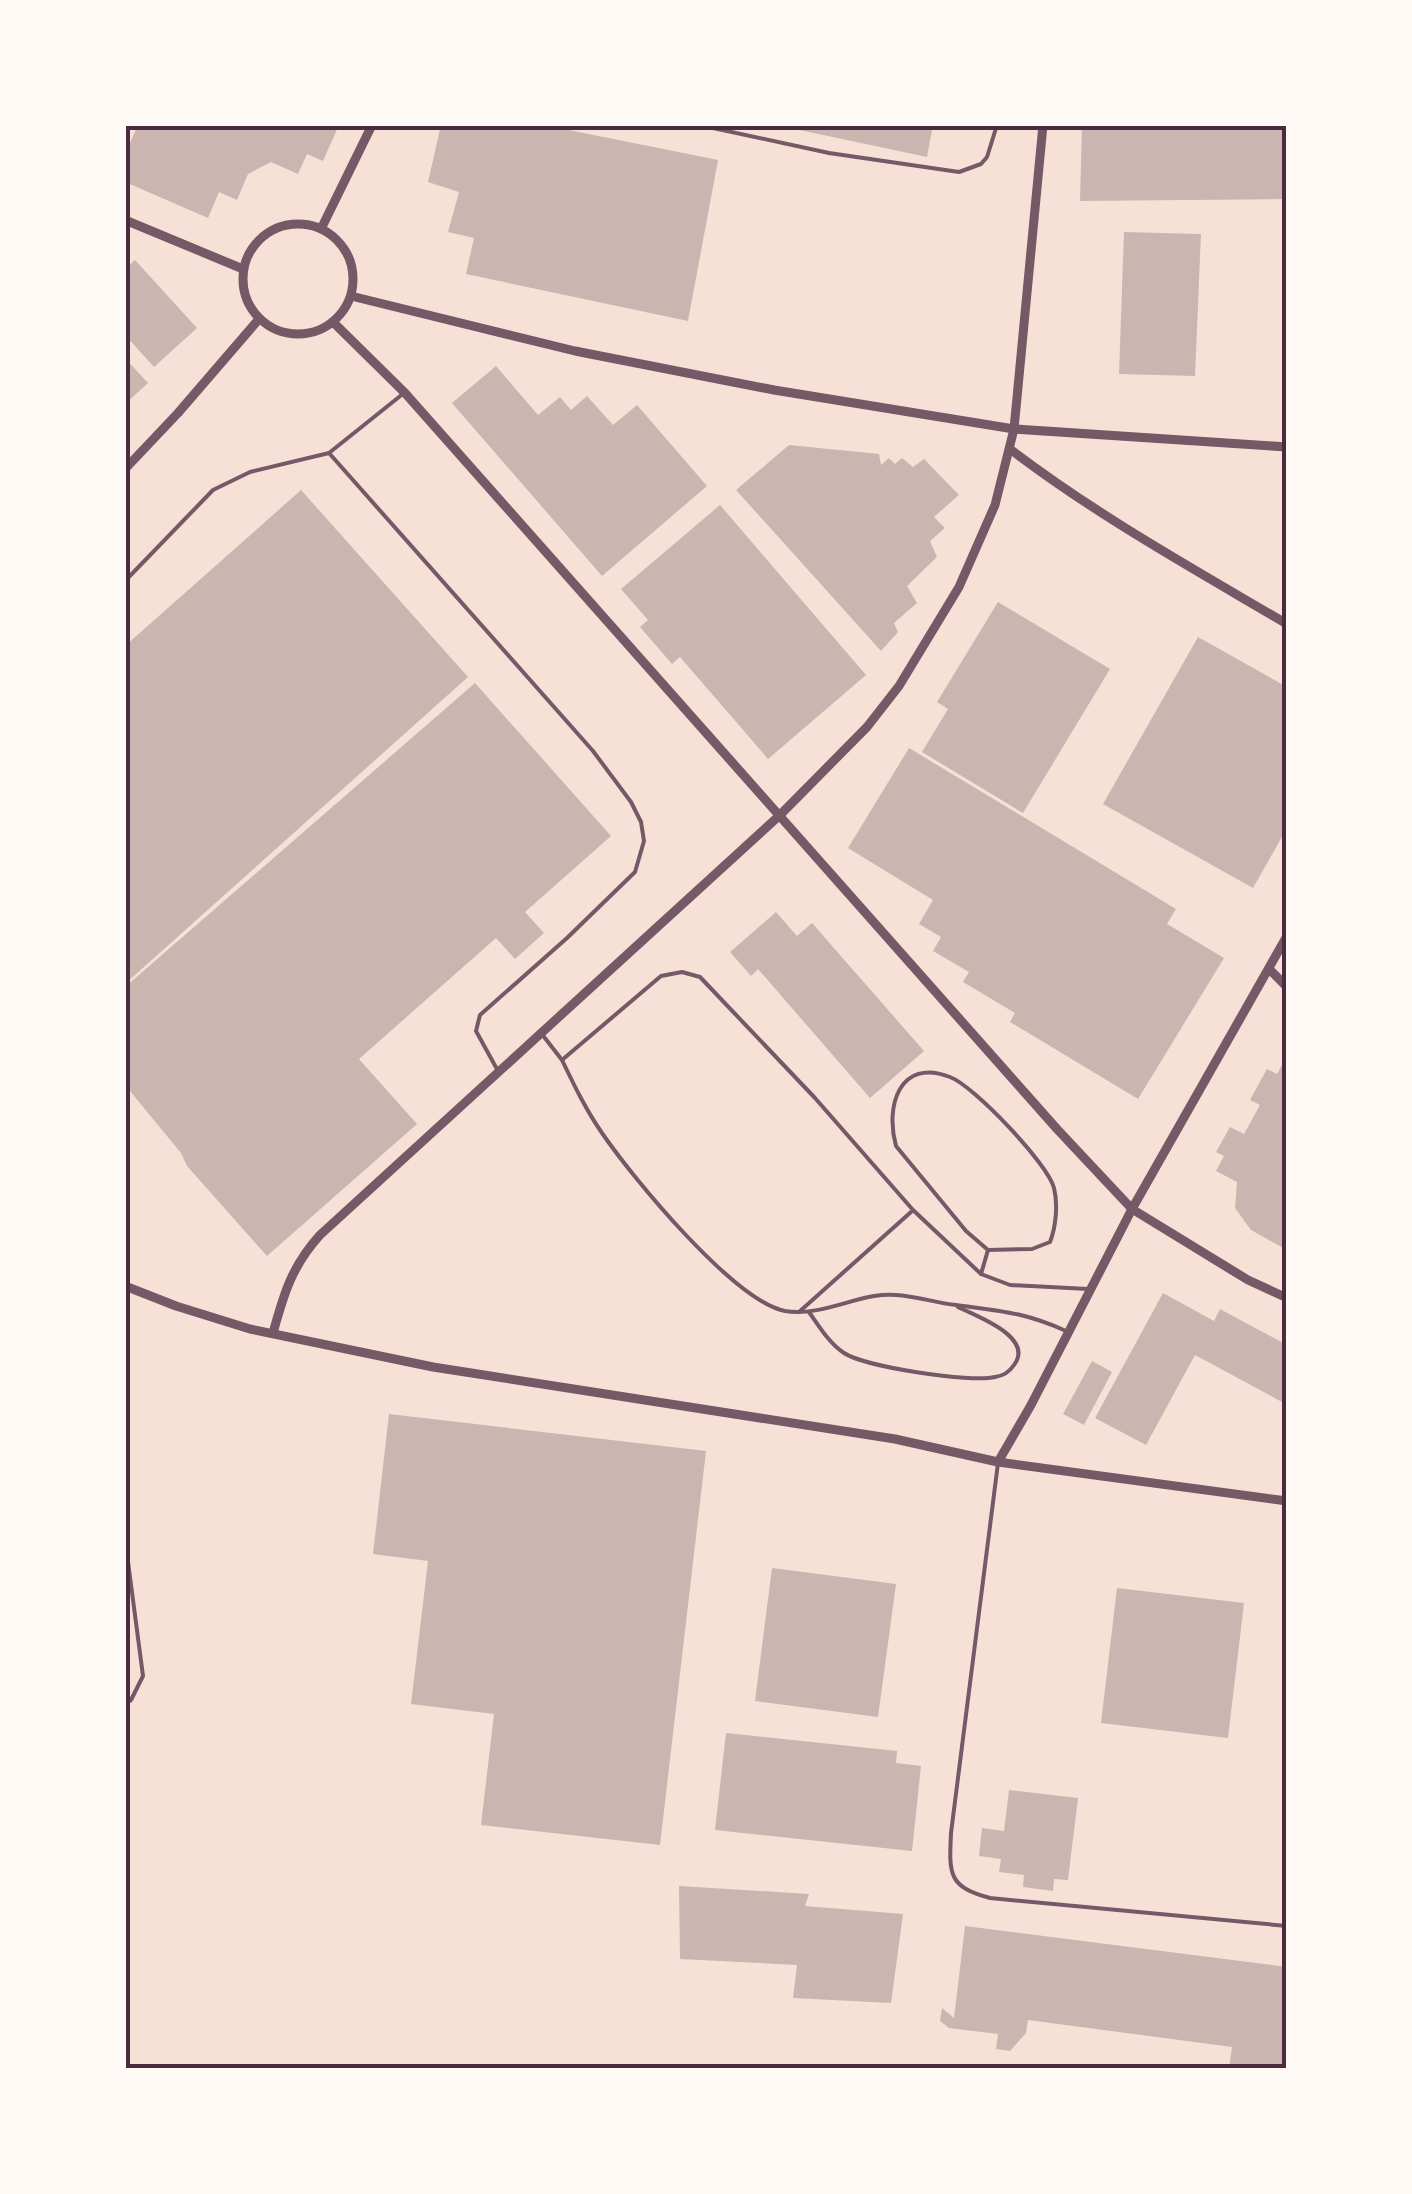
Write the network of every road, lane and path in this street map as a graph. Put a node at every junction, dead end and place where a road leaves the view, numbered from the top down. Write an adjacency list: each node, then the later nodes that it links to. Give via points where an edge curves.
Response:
1 (372, 125): 6 (street)
2 (700, 125): 3 (lane, via 959,172 987,157)
3 (997, 125)
4 (1043, 125): 12 (street)
5 (125, 220): 7 (street)
6 (321, 229): 7 (street, via 302,224 266,234); 8 (street, via 351,264)
7 (243, 269): 9 (street, via 247,303)
8 (350, 296): 10 (street); 12 (street, via 575,351)
9 (258, 319): 10 (street, via 296,335); 16 (street)
10 (334, 322): 11 (street)
11 (406, 392): 15 (lane); 19 (street)
12 (1014, 428): 13 (street); 14 (street)
13 (1287, 447)
14 (1010, 449): 18 (street, via 1073,497); 19 (street, via 995,505 960,586 900,686)
15 (329, 453): 17 (lane, via 229,480); 25 (lane, via 593,752 641,822 636,872 480,1015 476,1031)
16 (125, 470)
17 (125, 581)
18 (1287, 624)
19 (780, 815): 23 (street); 26 (street)
20 (1287, 936): 21 (street)
21 (1270, 970): 22 (street); 26 (street)
22 (1287, 987)
23 (541, 1033): 24 (lane); 25 (street)
24 (562, 1060): 27 (lane, via 661,976 700,977); 34 (lane, via 602,1133 697,1246 756,1298)
25 (500, 1073): 37 (street, via 299,1258)
26 (1132, 1208): 31 (street); 32 (street)
27 (913, 1210): 29 (lane); 34 (lane)
28 (988, 1250): 28 (lane, via 1050,1242 1055,1208 1049,1177 967,1087 950,1077 914,1076 892,1106 896,1146); 29 (lane)
29 (981, 1274): 31 (lane, via 1010,1284)
30 (125, 1286): 37 (street)
31 (1088, 1289): 36 (street)
32 (1287, 1298)
33 (955, 1305): 35 (lane, via 896,1294); 35 (lane, via 1010,1335 1018,1353 1007,1372 969,1378 862,1362 835,1346); 36 (lane, via 1023,1313)
34 (799, 1312): 35 (lane)
35 (809, 1312)
36 (1068, 1331): 38 (street)
37 (274, 1333): 38 (street, via 433,1367 895,1439)
38 (998, 1462): 39 (street); 42 (lane, via 954,1798 954,1877 965,1892 990,1898)
39 (1287, 1501)
40 (125, 1539): 41 (lane, via 143,1676)
41 (125, 1704)
42 (1287, 1926)

